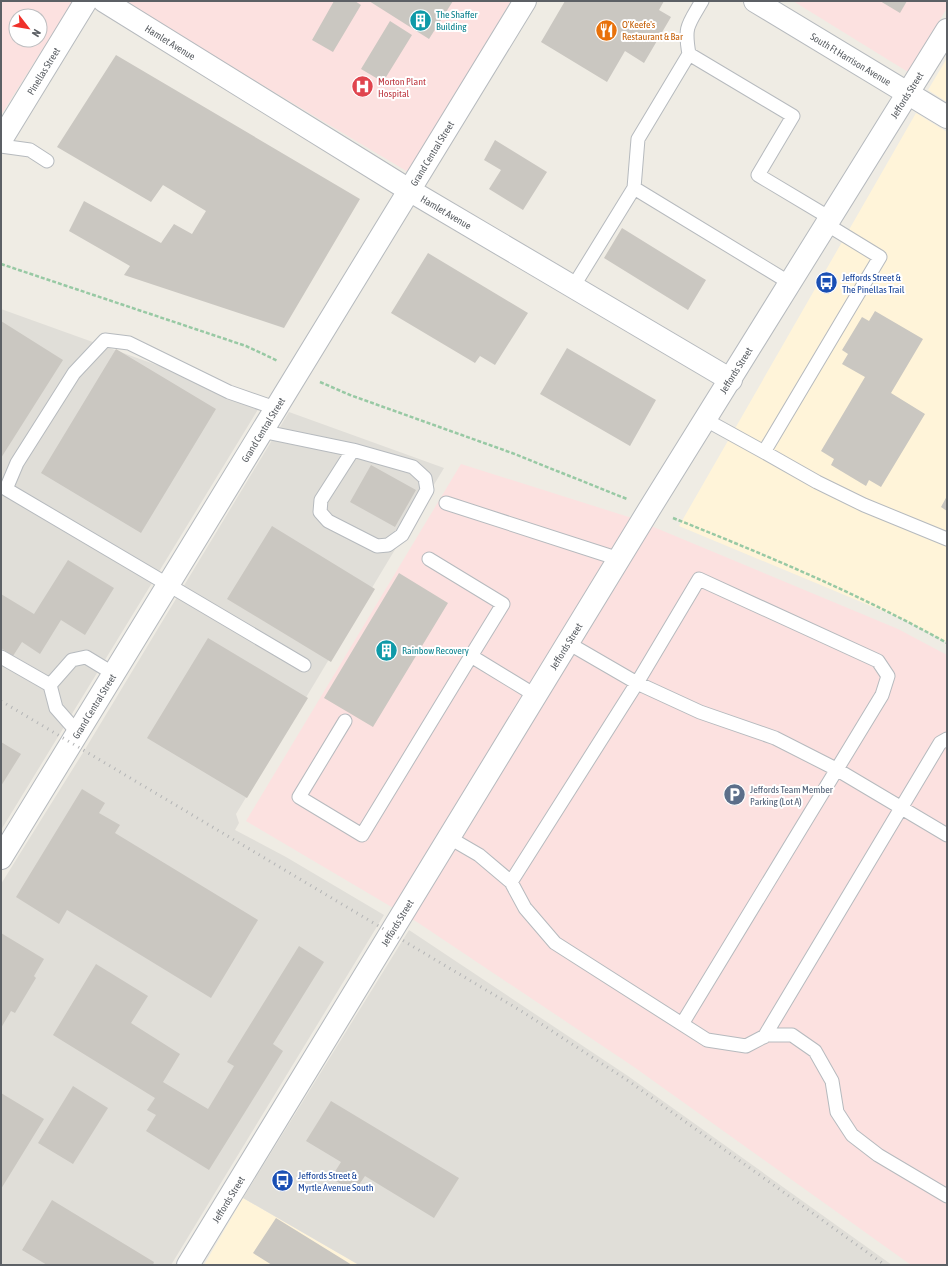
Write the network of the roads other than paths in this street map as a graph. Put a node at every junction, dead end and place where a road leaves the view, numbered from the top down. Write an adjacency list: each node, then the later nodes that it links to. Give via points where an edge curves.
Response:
1 (86, 1): 10 (street, Pinellas Street)
2 (104, 1): 14 (street, Hamlet Avenue)
3 (525, 1): 14 (street, Grand Central Street)
4 (702, 1): 7 (lane, via 688,23 686,35)
5 (755, 1): 8 (street, South Ft Harrison Avenue)
6 (947, 30): 8 (street, Jeffords Street)
7 (689, 54): 13 (lane, via 638,139); 15 (lane, via 793,116 758,175)
8 (908, 93): 9 (street, South Ft Harrison Avenue); 15 (street, Jeffords Street)
9 (947, 117)
10 (1, 140)
11 (1, 146): 12 (lane, via 30,150)
12 (47, 161)
13 (634, 188): 16 (lane); 17 (lane)
14 (409, 190): 17 (street, Hamlet Avenue); 19 (street, Grand Central Street)
15 (828, 221): 16 (street, Jeffords Street); 23 (lane, via 880,257)
16 (790, 283): 18 (street, Jeffords Street)
17 (573, 287): 18 (street, Hamlet Avenue)
18 (730, 380): 20 (street, Jeffords Street)
19 (275, 408): 21 (street, Grand Central Street); 24 (lane, via 229,392 129,343 105,340 74,373)
20 (706, 420): 23 (lane); 28 (street, Jeffords Street)
21 (261, 431): 22 (lane); 29 (street, Grand Central Street)
22 (353, 450): 22 (lane, via 413,467 425,478 427,490 402,535 388,545 377,546 328,521 320,512 321,500)
23 (764, 452): 26 (lane, via 864,505)
24 (4, 487): 29 (lane)
25 (446, 503): 28 (lane)
26 (947, 539)
27 (429, 559): 31 (lane, via 503,604)
28 (619, 559): 30 (street, Jeffords Street)
29 (168, 585): 33 (lane); 34 (street, Grand Central Street)
30 (568, 643): 35 (lane); 37 (street, Jeffords Street)
31 (471, 656): 37 (lane); 38 (lane, via 362,835 299,797)
32 (1, 657): 36 (lane)
33 (304, 665)
34 (114, 674): 36 (lane, via 86,657 72,660); 39 (street, Grand Central Street)
35 (637, 683): 41 (lane, via 700,712 775,738); 41 (lane, via 699,579 878,661 888,676 882,695); 46 (lane)
36 (50, 685): 39 (lane, via 56,708)
37 (535, 696): 44 (street, Jeffords Street)
38 (345, 721)
39 (78, 733): 45 (street, Grand Central Street)
40 (947, 739): 42 (lane, via 940,743)
41 (836, 769): 42 (lane); 47 (lane)
42 (902, 807): 43 (lane); 48 (lane)
43 (947, 835)
44 (448, 837): 46 (lane, via 479,855); 50 (street, Jeffords Street)
45 (2, 854)
46 (511, 882): 47 (lane, via 525,908 555,943)
47 (682, 1024): 48 (lane, via 707,1040 746,1046)
48 (764, 1037): 49 (lane, via 792,1035 815,1051 832,1082 837,1112 852,1136 878,1155)
49 (947, 1196)
50 (188, 1265)

